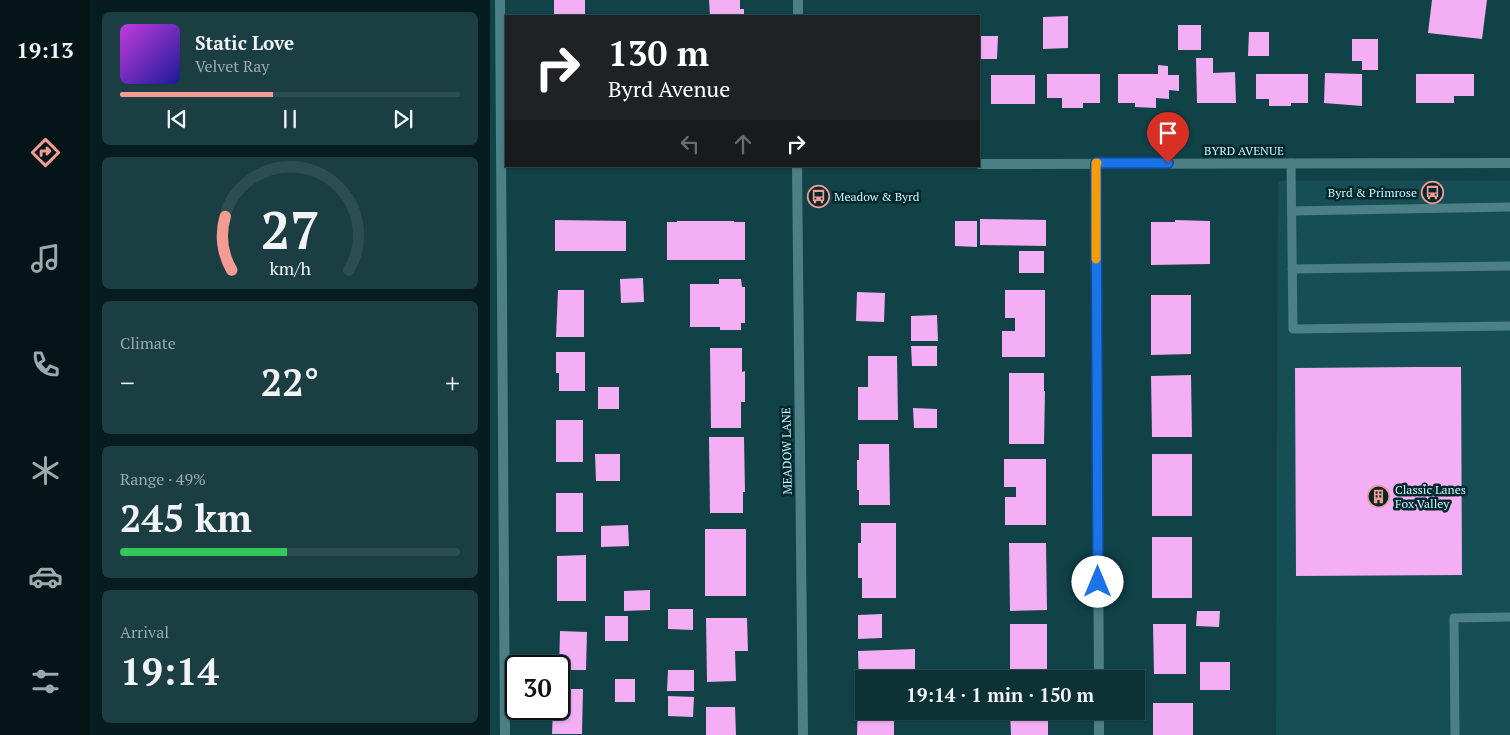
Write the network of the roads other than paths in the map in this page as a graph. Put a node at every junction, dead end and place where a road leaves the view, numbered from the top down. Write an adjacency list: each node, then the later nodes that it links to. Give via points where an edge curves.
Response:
1 (500, 0): 7 (street)
2 (798, 0): 3 (street)
3 (798, 15)
4 (1096, 163): 5 (street, BYRD AVENUE); 8 (street, BYRD AVENUE); 16 (street)
5 (1291, 163): 6 (street, BYRD AVENUE); 11 (lane)
6 (1510, 163)
7 (499, 164): 18 (street)
8 (980, 164)
9 (797, 167): 19 (street, MEADOW LANE)
10 (1510, 207): 11 (lane)
11 (1292, 211): 13 (lane)
12 (1510, 266): 13 (lane)
13 (1292, 269): 14 (lane, via 1293,330)
14 (1510, 326)
15 (1510, 617): 21 (lane, via 1454,618)
16 (1099, 670)
17 (1099, 720): 20 (street)
18 (505, 735)
19 (803, 735)
20 (1099, 735)
21 (1455, 735)

